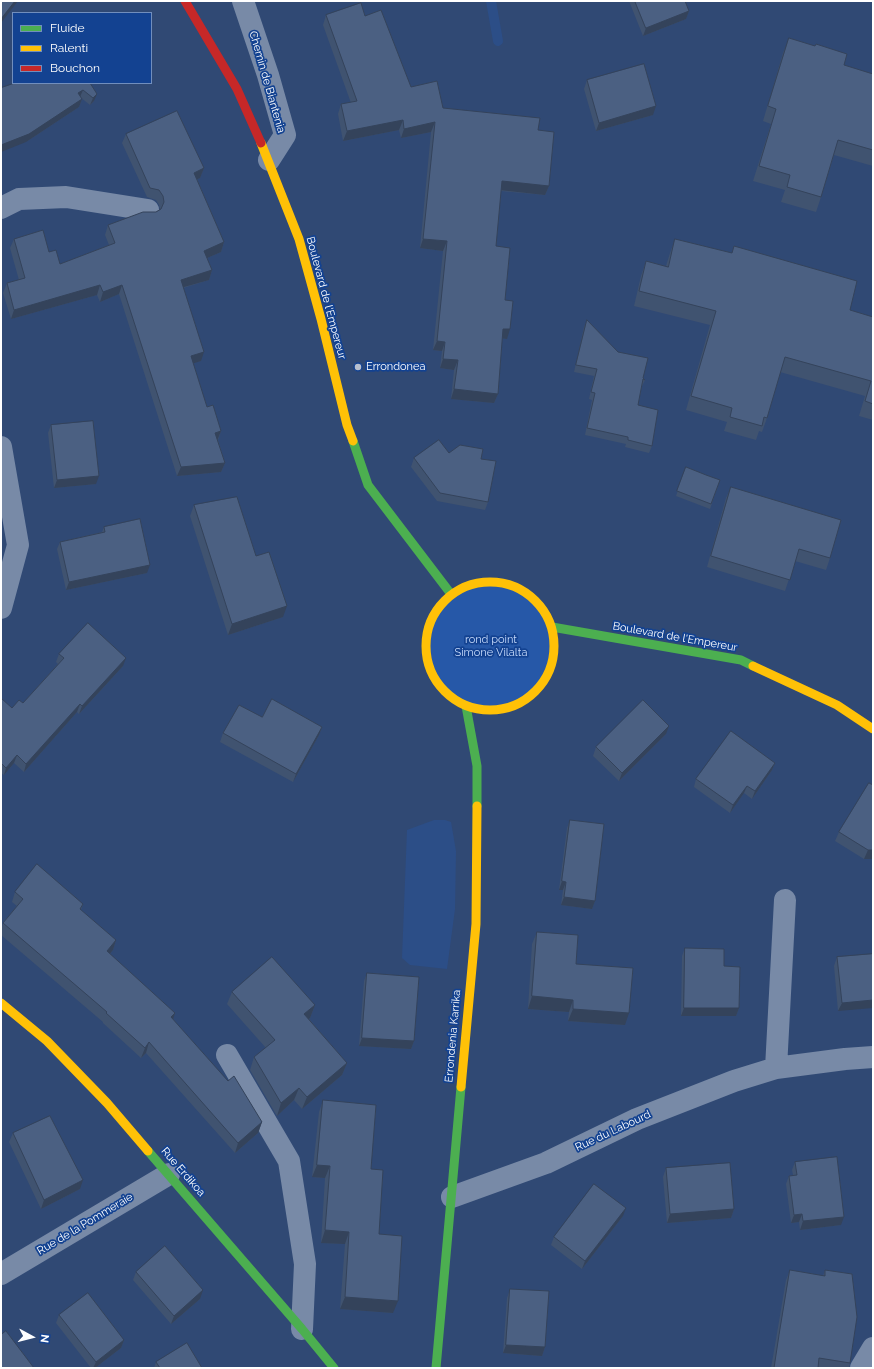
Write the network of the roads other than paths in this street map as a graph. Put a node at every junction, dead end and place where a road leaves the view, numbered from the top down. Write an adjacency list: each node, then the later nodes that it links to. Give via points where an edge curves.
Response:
1 (185, 1): 3 (main road, Boulevard de l'Empereur, via 237,89)
2 (243, 1): 3 (street, Chemin de Biantenia, via 285,135)
3 (269, 160): 7 (main road, Boulevard de l'Empereur, via 299,240 347,425 368,485)
4 (1, 208): 5 (street, via 19,199 66,198)
5 (148, 210)
6 (1, 447): 8 (street, via 18,545)
7 (451, 594): 9 (main road, via 477,582 505,583 535,599); 10 (main road, via 430,621 426,655 439,686)
8 (1, 608)
9 (552, 627): 10 (main road, via 554,656 544,683 528,698 522,703 495,711); 11 (main road, Boulevard de l'Empereur, via 741,660 836,704)
10 (466, 706): 18 (main road, Errondenia Karrika, via 477,766 476,924)
11 (873, 729)
12 (785, 900): 16 (street)
13 (1, 1003): 17 (main road, Rue Erdikoa, via 58,1052 108,1103)
14 (227, 1055): 20 (street, via 289,1161 306,1264)
15 (873, 1057): 16 (street, Rue du Labourd)
16 (776, 1068): 18 (street, Rue du Labourd, via 637,1119 546,1164)
17 (169, 1174): 19 (street, Rue de la Pommeraie); 20 (main road, Rue Erdikoa)
18 (452, 1197): 23 (main road, Errondenia Karrika)
19 (1, 1274)
20 (302, 1328): 22 (main road, Rue Erdikoa)
21 (873, 1348): 24 (street)
22 (334, 1368)
23 (436, 1368)
24 (861, 1368)

